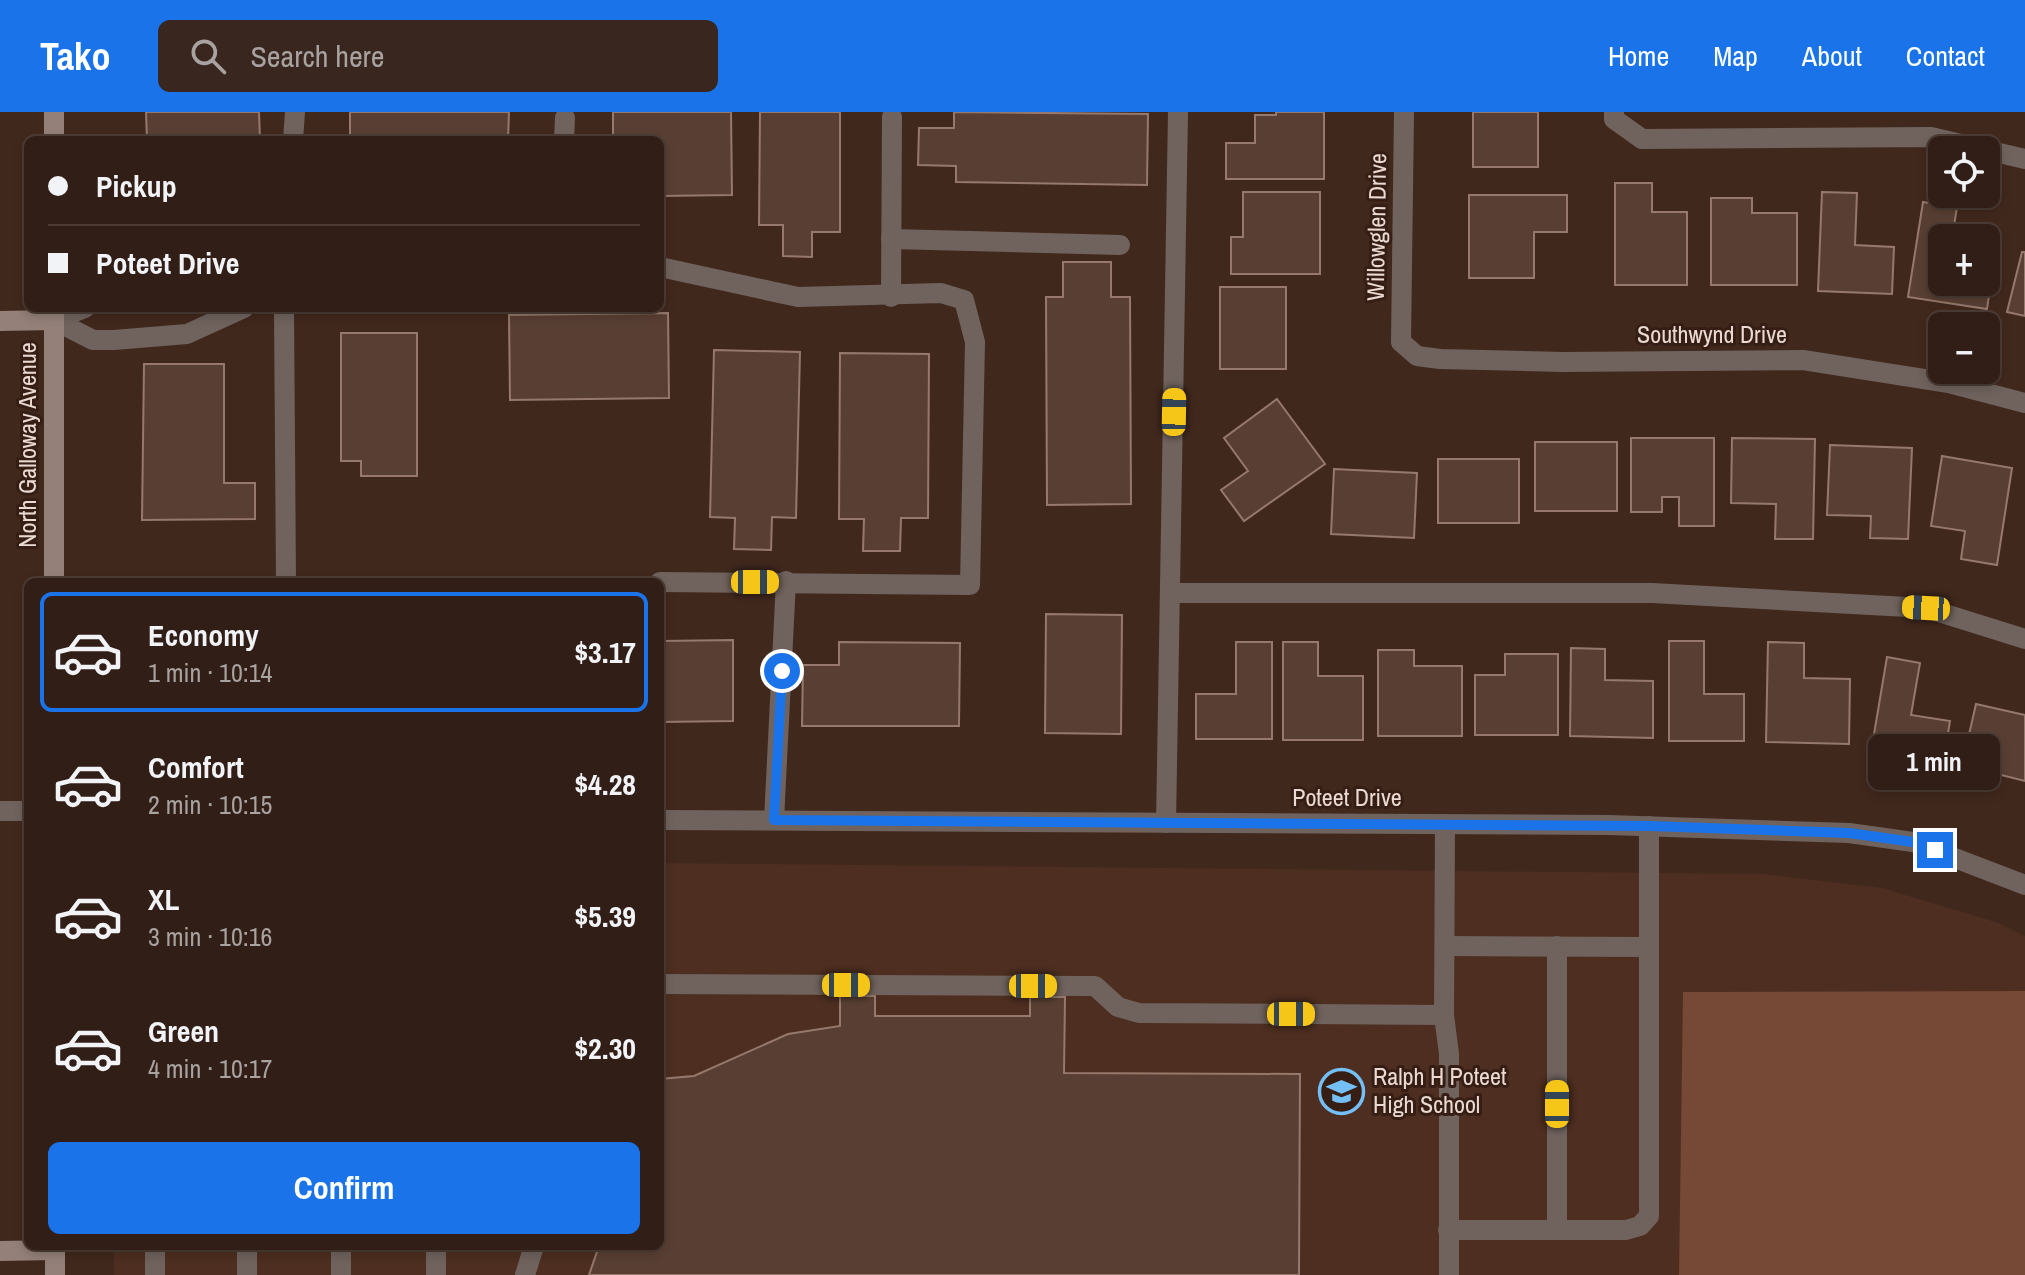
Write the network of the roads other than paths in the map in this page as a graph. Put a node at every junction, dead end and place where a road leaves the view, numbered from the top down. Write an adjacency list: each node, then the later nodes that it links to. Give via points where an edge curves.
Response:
1 (54, 112): 8 (main road)
2 (295, 112): 9 (street)
3 (1178, 112): 26 (street)
4 (1404, 112): 20 (street, Willowglen Drive)
5 (1614, 112): 11 (street, via 1614,119 1642,139 1931,137)
6 (892, 117): 12 (street)
7 (565, 118): 10 (street)
8 (54, 136)
9 (293, 136)
10 (564, 136)
11 (2025, 159)
12 (891, 239): 13 (street); 15 (street)
13 (1120, 245)
14 (664, 268): 15 (street, via 798,297)
15 (891, 297): 24 (street, via 941,293 964,300 975,342 970,585)
16 (235, 312): 18 (street, via 187,334 114,340 93,340)
17 (284, 312): 23 (street)
18 (54, 314): 19 (main road); 22 (main road, North Galloway Avenue)
19 (0, 321)
20 (1401, 342): 21 (street, Southwynd Drive, via 1417,356 1440,359 1803,360 1949,383)
21 (2025, 403)
22 (54, 578)
23 (286, 578)
24 (786, 581): 25 (street); 31 (street)
25 (664, 582)
26 (1171, 593): 27 (street, via 1698,595 1926,608); 32 (street)
27 (2025, 639)
28 (0, 811): 29 (street)
29 (24, 811)
30 (664, 820): 31 (street, Poteet Drive)
31 (774, 820): 32 (street, Poteet Drive)
32 (1166, 823): 33 (street, Poteet Drive)
33 (1445, 824): 34 (street, Poteet Drive); 36 (street)
34 (1649, 826): 35 (street, Poteet Drive, via 1849,833 1913,842); 38 (street)
35 (2025, 885)
36 (1445, 946): 37 (street); 40 (street)
37 (1557, 946): 38 (street); 42 (street)
38 (1649, 947): 42 (street, via 1649,1216 1626,1230)
39 (664, 984): 40 (street, via 1095,986 1118,1007 1139,1013)
40 (1444, 1015): 41 (street, via 1449,1054)
41 (1448, 1230): 42 (street); 57 (street)
42 (1557, 1230)
43 (24, 1250): 50 (main road)
44 (55, 1250): 51 (main road)
45 (155, 1250): 52 (street)
46 (247, 1250): 53 (street)
47 (341, 1250): 54 (street)
48 (436, 1250): 55 (street)
49 (533, 1250): 56 (street)
50 (0, 1251)
51 (55, 1275)
52 (155, 1275)
53 (247, 1275)
54 (341, 1275)
55 (436, 1275)
56 (525, 1275)
57 (1449, 1275)

